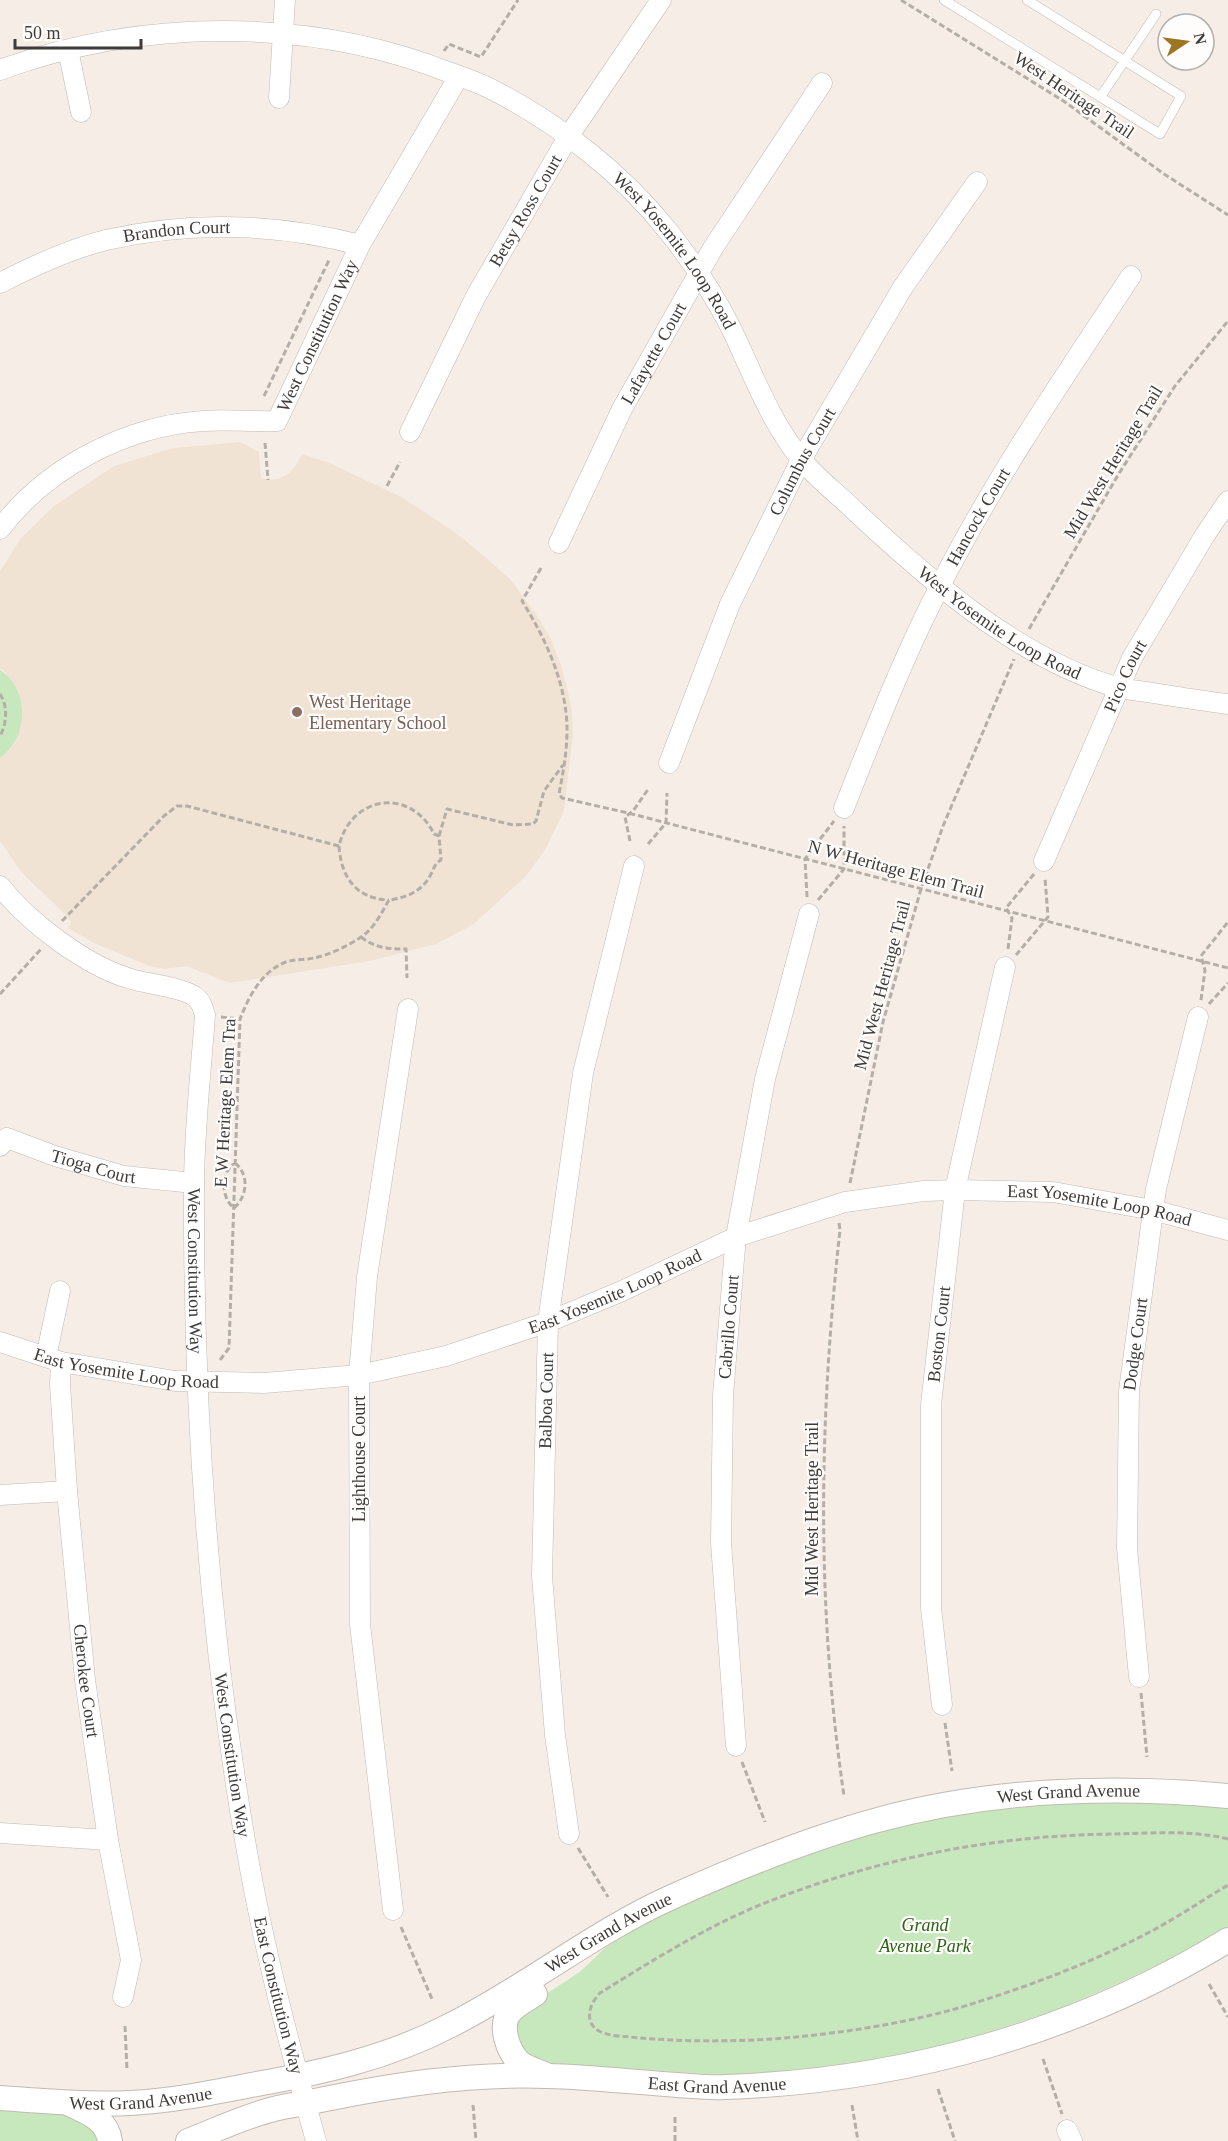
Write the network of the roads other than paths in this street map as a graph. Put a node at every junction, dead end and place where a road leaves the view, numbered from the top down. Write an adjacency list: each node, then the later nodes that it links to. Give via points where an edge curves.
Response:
1 (285, 0): 6 (street)
2 (662, 0): 15 (street, Betsy Ross Court)
3 (944, 0): 12 (lane)
4 (1027, 0): 8 (lane)
5 (1156, 14): 8 (lane)
6 (283, 35): 7 (street, West Yosemite Loop Road, via 224,30 166,34); 10 (street, West Yosemite Loop Road, via 374,48); 13 (street)
7 (68, 50): 9 (street, West Yosemite Loop Road); 14 (street)
8 (1124, 59): 12 (lane); 12 (lane, via 1181,96 1160,135)
9 (0, 70)
10 (459, 76): 15 (street, West Yosemite Loop Road, via 492,89); 17 (street, West Constitution Way)
11 (822, 83): 18 (street, Lafayette Court)
12 (1101, 96)
13 (279, 98)
14 (81, 112)
15 (568, 136): 18 (street, West Yosemite Loop Road, via 623,182); 21 (street, Betsy Ross Court, via 476,296)
16 (977, 182): 22 (street, Columbus Court, via 903,287)
17 (360, 245): 20 (street, Brandon Court, via 267,228 184,228 104,241); 24 (street, West Constitution Way, via 277,421 201,421 138,433 78,460 47,481)
18 (698, 274): 22 (street, West Yosemite Loop Road, via 728,323 768,410); 25 (street, Lafayette Court, via 622,409)
19 (1131, 276): 26 (street, Hancock Court, via 1021,444)
20 (0, 283)
21 (410, 432)
22 (801, 460): 26 (street, West Yosemite Loop Road); 29 (street, Columbus Court, via 730,604)
23 (1228, 501): 27 (street, Pico Court, via 1156,615)
24 (0, 528)
25 (559, 543)
26 (940, 586): 27 (street, West Yosemite Loop Road, via 1021,644 1067,668); 30 (street, Hancock Court, via 890,693)
27 (1117, 687): 28 (street, West Yosemite Loop Road); 31 (street, Pico Court)
28 (1228, 704)
29 (669, 763)
30 (844, 808)
31 (1044, 861)
32 (634, 866): 45 (street, Balboa Court, via 583,1073)
33 (0, 885): 39 (street, West Constitution Way, via 14,903 83,957 127,978 184,992 200,1002 204,1016)
34 (809, 914): 43 (street, Cabrillo Court, via 765,1079)
35 (1005, 968): 40 (street, Boston Court)
36 (408, 1009): 48 (street, Lighthouse Court, via 367,1277)
37 (1198, 1017): 41 (street, Dodge Court)
38 (0, 1146): 39 (street, Tioga Court, via 7,1138 124,1176)
39 (194, 1184): 49 (street, West Constitution Way)
40 (955, 1190): 41 (street, East Yosemite Loop Road, via 1053,1192); 43 (street, East Yosemite Loop Road, via 845,1202); 53 (street, Boston Court, via 931,1405 931,1608)
41 (1153, 1210): 42 (street, East Yosemite Loop Road); 52 (street, Dodge Court, via 1129,1390 1127,1548)
42 (1228, 1230)
43 (736, 1237): 45 (street, East Yosemite Loop Road); 54 (street, Cabrillo Court, via 723,1396 721,1543)
44 (60, 1291): 47 (street, Cherokee Court)
45 (548, 1322): 48 (street, East Yosemite Loop Road, via 446,1356); 57 (street, Balboa Court, via 542,1576 555,1734)
46 (0, 1342): 47 (street, East Yosemite Loop Road)
47 (53, 1360): 49 (street, East Yosemite Loop Road); 50 (street, Cherokee Court, via 60,1384)
48 (359, 1375): 49 (street, East Yosemite Loop Road, via 264,1383); 60 (street, Lighthouse Court, via 360,1624)
49 (197, 1383): 59 (street, West Constitution Way, via 210,1583)
50 (67, 1491): 51 (street); 58 (street, Cherokee Court, via 85,1680)
51 (0, 1495)
52 (1139, 1677)
53 (942, 1705)
54 (736, 1746)
55 (1228, 1796): 62 (street, West Grand Avenue, via 1108,1789 1067,1791 950,1804 874,1821 761,1859 670,1898)
56 (0, 1833): 58 (street)
57 (569, 1834)
58 (108, 1840): 63 (street, Cherokee Court, via 130,1960)
59 (246, 1848): 65 (street, East Constitution Way, via 270,1966)
60 (393, 1910)
61 (1228, 1940): 64 (street, East Grand Avenue, via 1149,1984 1086,2013 1017,2038 909,2066 822,2081 722,2088)
62 (565, 1959): 64 (street, via 548,1986 511,2011 506,2025 506,2039 514,2055 521,2063); 65 (street, West Grand Avenue, via 423,2038 354,2063)
63 (123, 1997)
64 (546, 2075): 68 (street, East Grand Avenue, via 448,2079)
65 (299, 2076): 67 (street, West Grand Avenue, via 186,2098); 68 (street, East Constitution Way)
66 (0, 2098): 67 (street, West Grand Avenue)
67 (69, 2103): 69 (street, via 96,2117 109,2132)
68 (306, 2103): 70 (street, East Grand Avenue, via 270,2110); 71 (street, East Constitution Way)
69 (110, 2141)
70 (188, 2141)
71 (316, 2141)

